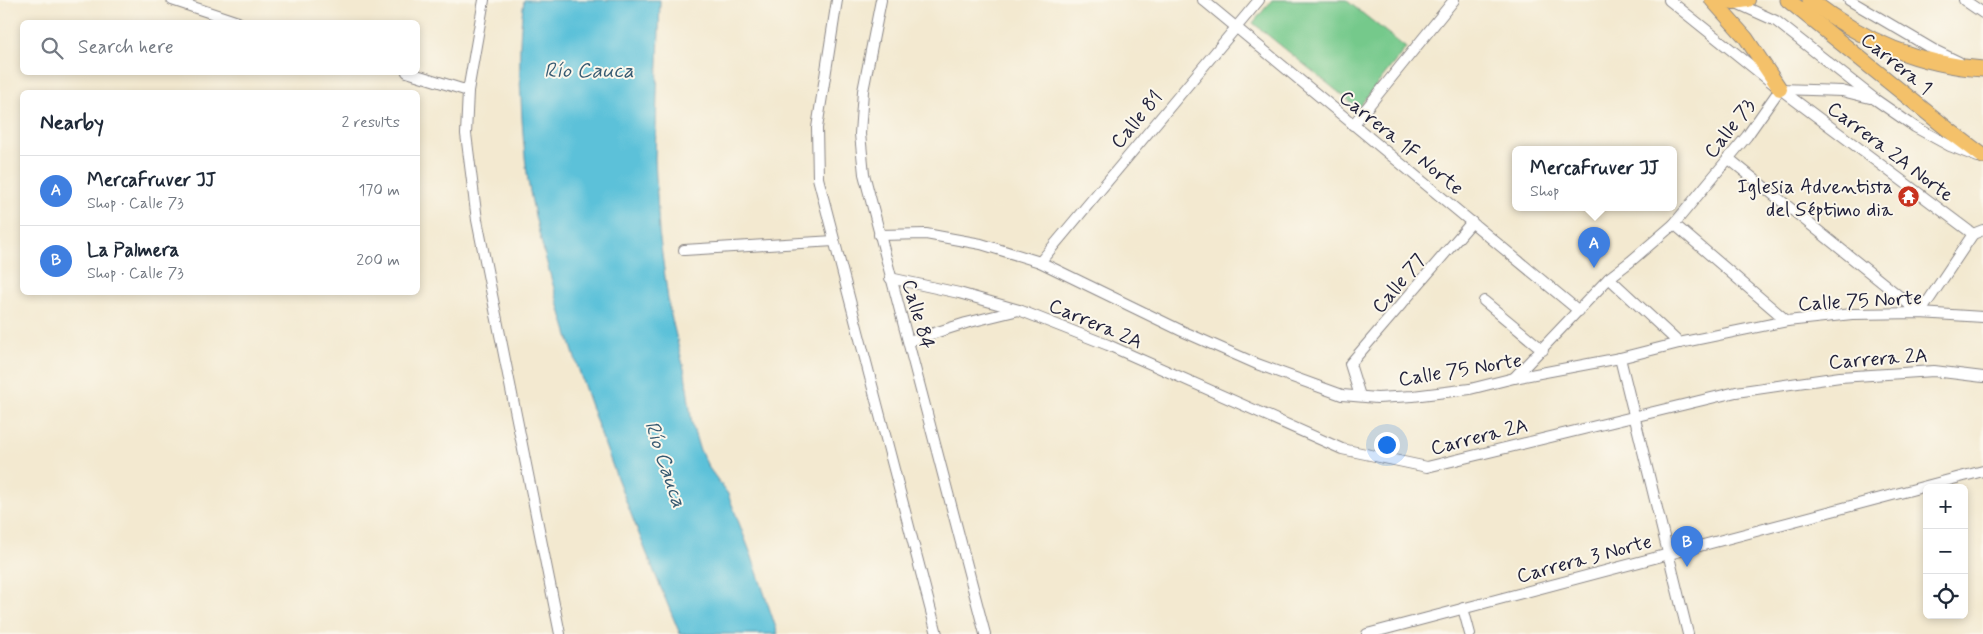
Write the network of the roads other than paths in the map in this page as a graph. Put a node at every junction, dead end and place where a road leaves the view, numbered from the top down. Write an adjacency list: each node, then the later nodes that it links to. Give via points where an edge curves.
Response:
1 (172, 0): 17 (street)
2 (484, 0): 22 (street)
3 (837, 0): 33 (street, via 817,128 818,178)
4 (881, 0): 32 (street, Calle 84, via 863,91 860,134 864,174)
5 (1203, 0): 18 (street, Carrera 1F Norte)
6 (1259, 0): 18 (street, Calle 81)
7 (1454, 0): 24 (street)
8 (1669, 0): 21 (street, Carrera 2A Norte)
9 (1712, 0): 21 (main road, via 1746,38)
10 (1748, 0): 15 (main road)
11 (1788, 0): 25 (highway, Carrera 1)
12 (1810, 0): 19 (highway, Carrera 1, via 1840,22 1904,54 1934,63)
13 (1850, 0): 19 (street, via 1934,50)
14 (1964, 0): 16 (street)
15 (1728, 1): 23 (street, via 1776,21)
16 (1983, 13)
17 (232, 20)
18 (1235, 27): 24 (street, Carrera 1F Norte); 35 (street, Calle 81)
19 (1977, 69)
20 (417, 75): 22 (street)
21 (1780, 89): 23 (street, via 1842,91); 26 (street, Calle 73); 31 (street, Carrera 2A Norte)
22 (468, 91): 55 (street, via 466,134 477,220)
23 (1876, 100): 27 (street, via 1937,140)
24 (1353, 125): 28 (street, Carrera 1F Norte)
25 (1983, 156)
26 (1728, 158): 29 (street, Calle 73); 41 (street)
27 (1983, 160)
28 (1472, 222): 40 (street, Carrera 1F Norte); 50 (street, Calle 77, via 1350,364)
29 (1674, 224): 37 (street, Calle 73); 43 (street)
30 (1983, 230): 31 (street)
31 (1973, 234): 41 (street)
32 (879, 235): 35 (street, Calle 75 Norte, via 926,234 981,244); 36 (street, Calle 84)
33 (834, 241): 34 (street); 56 (street)
34 (684, 250)
35 (1040, 262): 50 (street, Calle 75 Norte, via 1257,364 1342,395)
36 (890, 278): 39 (street, Carrera 2A); 44 (street, Calle 84)
37 (1609, 278): 40 (street, Calle 73); 45 (street)
38 (1484, 301): 46 (street)
39 (1019, 310): 44 (street, via 966,322); 51 (street, Carrera 2A, via 1108,345 1342,449 1427,467)
40 (1579, 311): 46 (street, Calle 73)
41 (1920, 313): 42 (street, Calle 75 Norte); 43 (street, Calle 75 Norte, via 1852,314)
42 (1983, 316)
43 (1788, 320): 45 (street, Calle 75 Norte)
44 (909, 341): 57 (street, Calle 84)
45 (1679, 343): 47 (street, Calle 75 Norte)
46 (1543, 350): 49 (street, Calle 73)
47 (1620, 358): 49 (street, Calle 75 Norte); 51 (street)
48 (1983, 377): 51 (street, Carrera 2A, via 1934,371 1840,378 1736,392)
49 (1514, 378): 50 (street, Calle 75 Norte, via 1470,389 1413,396)
50 (1360, 396)
51 (1634, 417): 53 (street)
52 (1983, 471): 53 (street, Carrera 3 Norte)
53 (1668, 554): 54 (street, Carrera 3 Norte); 60 (street)
54 (1463, 608): 58 (street, Carrera 3 Norte); 59 (street)
55 (560, 634)
56 (937, 634)
57 (985, 634)
58 (1367, 634)
59 (1470, 634)
60 (1688, 634)

